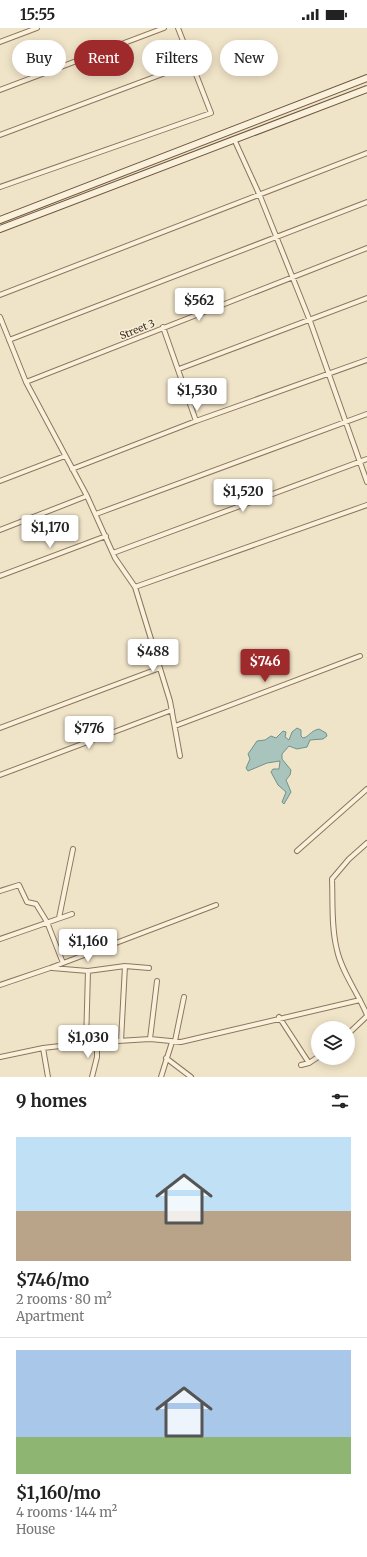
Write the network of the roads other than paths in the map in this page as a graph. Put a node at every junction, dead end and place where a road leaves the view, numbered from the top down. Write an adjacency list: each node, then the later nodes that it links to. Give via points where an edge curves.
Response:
1 (37, 28): 5 (street)
2 (164, 28): 10 (street)
3 (178, 28): 4 (street)
4 (183, 40)
5 (0, 42)
6 (157, 76): 11 (street)
7 (197, 76): 14 (street, via 211,113)
8 (366, 77): 17 (main road)
9 (367, 89): 12 (main road)
10 (0, 90)
11 (0, 135)
12 (234, 139): 15 (street); 18 (main road)
13 (367, 153): 15 (street)
14 (0, 187)
15 (260, 196): 19 (street); 22 (street)
16 (367, 202): 19 (street)
17 (0, 220)
18 (0, 230)
19 (276, 237): 21 (street); 27 (street)
20 (367, 248): 21 (street, Street 3)
21 (293, 277): 25 (street); 26 (street, Street 3)
22 (0, 295)
23 (367, 298): 25 (street)
24 (0, 317): 27 (street)
25 (310, 321): 29 (street); 30 (street)
26 (163, 327): 29 (street); 31 (street, Street 3)
27 (9, 340): 31 (street)
28 (367, 360): 30 (street)
29 (179, 369): 33 (street)
30 (330, 374): 33 (street); 34 (street)
31 (26, 382): 35 (street)
32 (367, 414): 34 (street)
33 (196, 420): 38 (street)
34 (347, 422): 37 (street); 43 (street)
35 (65, 456): 38 (street); 39 (street)
36 (367, 459): 37 (street)
37 (360, 462): 40 (street); 46 (street)
38 (72, 469): 41 (street)
39 (0, 481)
40 (367, 482)
41 (87, 496): 43 (street); 44 (street)
42 (367, 504): 48 (street)
43 (96, 514): 45 (street)
44 (0, 530)
45 (106, 536): 46 (street); 47 (street)
46 (112, 553): 48 (street)
47 (0, 576)
48 (135, 587): 50 (street)
49 (360, 656): 52 (street)
50 (160, 668): 51 (street); 53 (street)
51 (172, 710): 52 (street); 55 (street)
52 (175, 726): 54 (street)
53 (0, 728)
54 (180, 756)
55 (0, 775)
56 (367, 789): 59 (street)
57 (367, 843): 74 (street, via 332,878 333,926 337,950)
58 (73, 849): 63 (street)
59 (296, 851)
60 (0, 891): 64 (street, via 19,885 27,902 36,904)
61 (216, 905): 66 (street)
62 (72, 914): 63 (street)
63 (59, 918): 64 (street)
64 (47, 922): 65 (street); 66 (street)
65 (0, 939)
66 (63, 963): 68 (street)
67 (126, 966): 69 (street); 70 (street); 79 (street)
68 (50, 968): 70 (street); 72 (street)
69 (149, 968)
70 (88, 971): 82 (street)
71 (157, 981): 78 (street)
72 (0, 985)
73 (184, 997): 80 (street)
74 (360, 1000): 75 (street); 76 (street)
75 (367, 1016): 77 (street)
76 (279, 1017): 80 (street, via 181,1042); 86 (street)
77 (355, 1027)
78 (150, 1039): 79 (street); 80 (street)
79 (121, 1041): 81 (street)
80 (173, 1041): 85 (street)
81 (97, 1042): 82 (street); 89 (street, via 97,1057)
82 (86, 1043): 83 (street)
83 (43, 1048): 84 (street); 88 (street)
84 (0, 1057)
85 (166, 1058): 90 (street); 91 (street)
86 (309, 1063): 87 (street)
87 (301, 1065)
88 (48, 1077)
89 (92, 1077)
90 (161, 1077)
91 (191, 1077)

